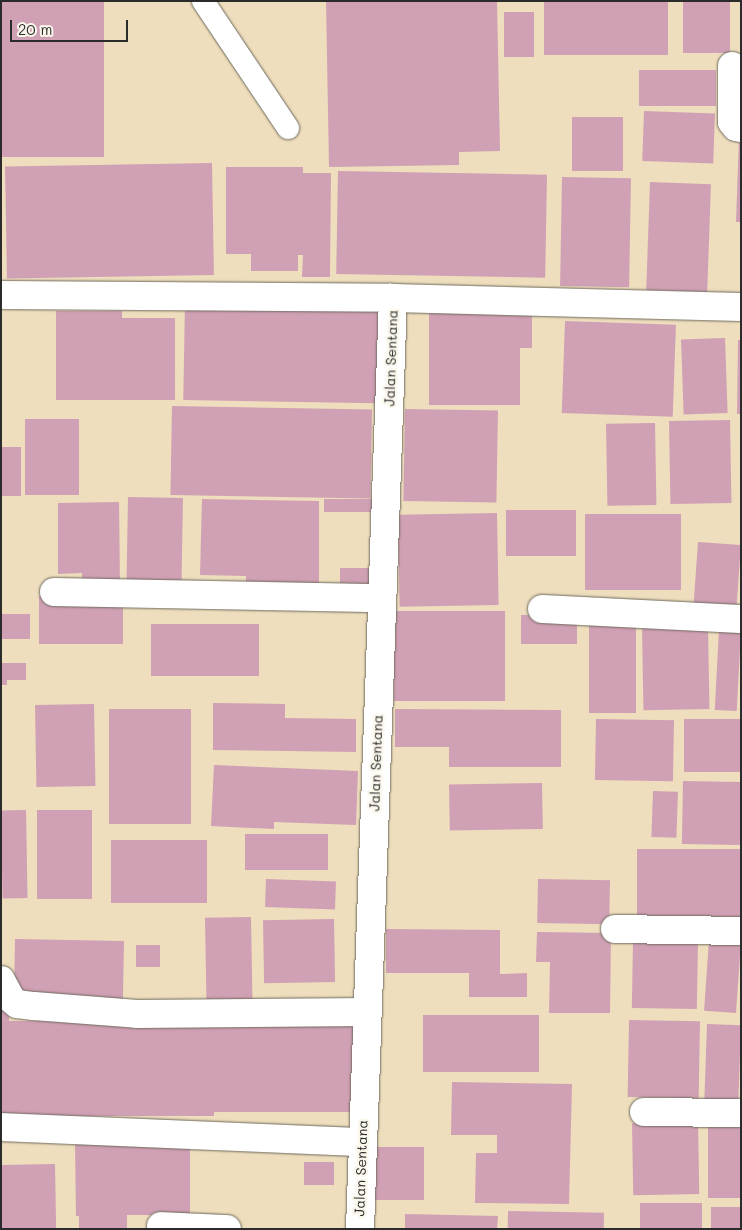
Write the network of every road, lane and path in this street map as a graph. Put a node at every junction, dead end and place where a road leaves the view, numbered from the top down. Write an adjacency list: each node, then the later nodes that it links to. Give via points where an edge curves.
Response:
1 (202, 1): 3 (lane)
2 (732, 66): 4 (street, via 732,122)
3 (288, 128)
4 (741, 128)
5 (1, 295): 6 (street)
6 (393, 298): 7 (street); 9 (street, Jalan Sentana)
7 (741, 307)
8 (54, 592): 9 (street)
9 (381, 598): 15 (street, Jalan Sentana)
10 (542, 609): 11 (street)
11 (741, 619)
12 (615, 929): 13 (street)
13 (741, 931)
14 (1, 980): 15 (street, via 17,1004 34,1006 137,1014)
15 (367, 1012): 19 (street, Jalan Sentana)
16 (644, 1112): 17 (street)
17 (741, 1113)
18 (1, 1127): 19 (street)
19 (362, 1142): 22 (street, Jalan Sentana)
20 (161, 1226): 21 (street)
21 (227, 1229)
22 (360, 1229)

